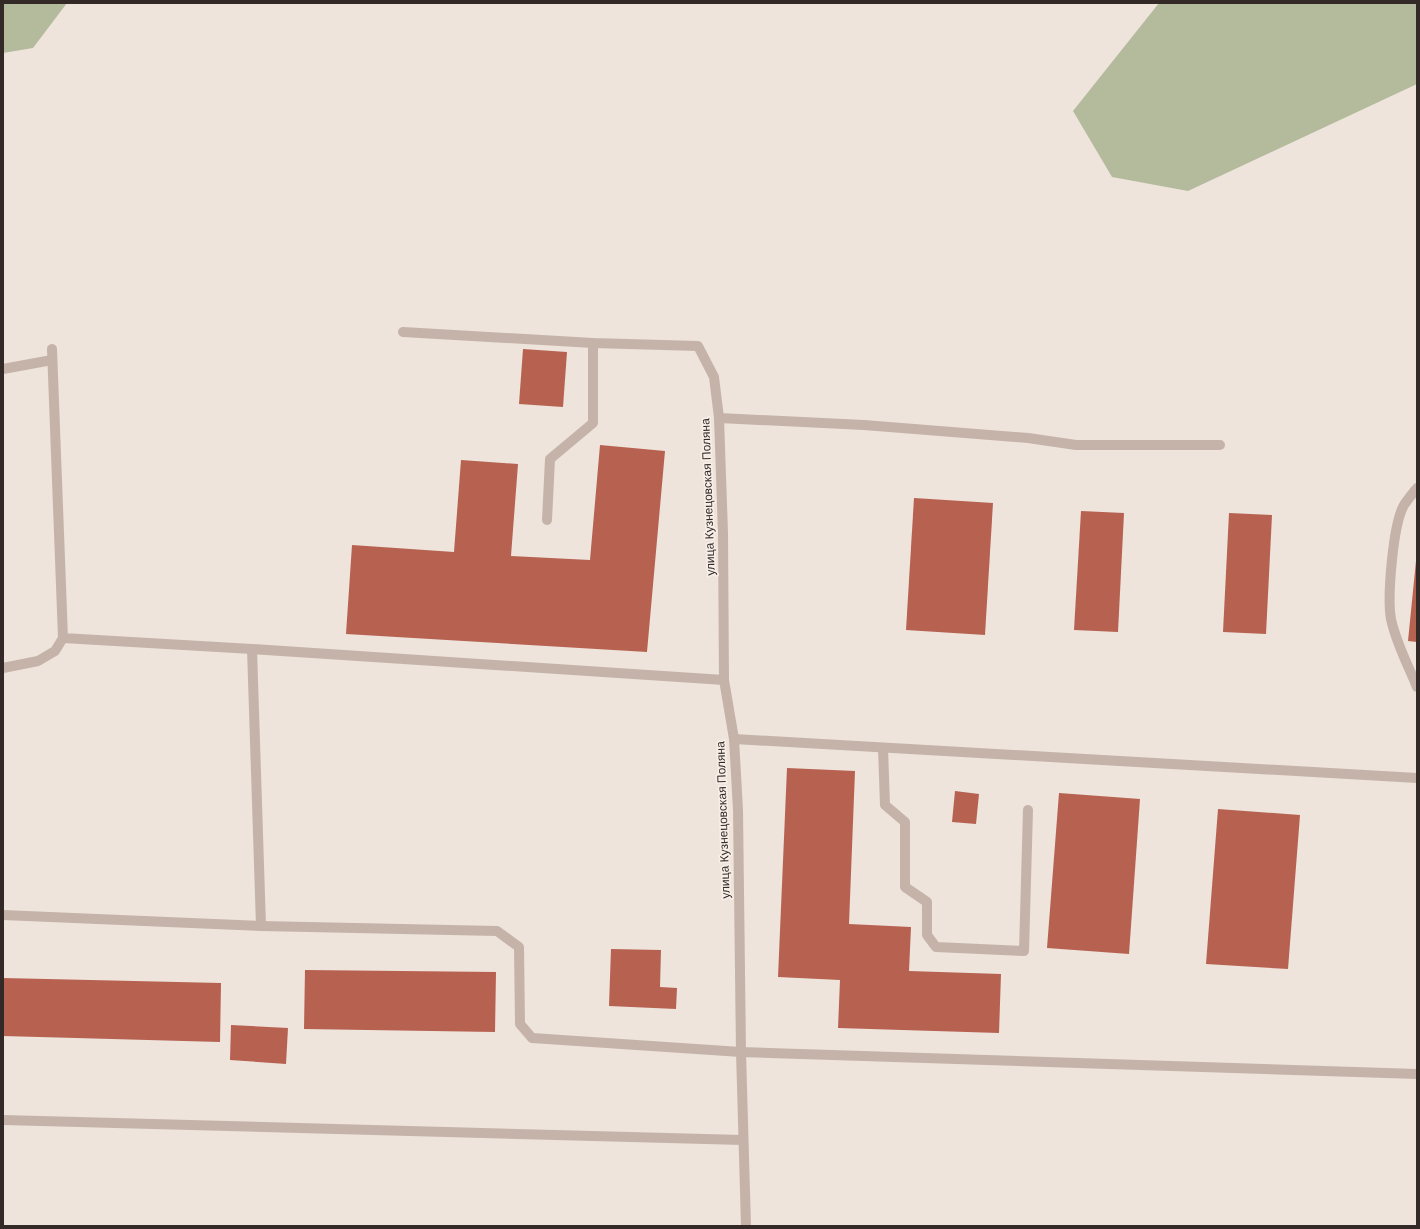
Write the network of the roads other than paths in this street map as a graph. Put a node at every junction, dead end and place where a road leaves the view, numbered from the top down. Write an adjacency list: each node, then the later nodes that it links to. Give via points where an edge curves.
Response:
1 (403, 332): 2 (street)
2 (593, 343): 6 (street, улица Кузнецовская Поляна, via 698,346 714,377); 9 (street, via 593,423 550,459)
3 (52, 349): 4 (street)
4 (52, 360): 5 (street); 10 (street)
5 (3, 369)
6 (719, 418): 7 (street, via 864,425 1028,438 1076,445); 13 (street, улица Кузнецовская Поляна)
7 (1220, 444)
8 (1417, 488): 14 (street, via 1403,506 1395,532 1390,588 1391,618 1399,645)
9 (547, 520)
10 (63, 638): 11 (street); 12 (street, via 55,651 38,661)
11 (252, 649): 13 (street); 20 (street)
12 (3, 668)
13 (724, 680): 15 (street, улица Кузнецовская Поляна)
14 (1417, 687)
15 (734, 739): 16 (street); 21 (street, улица Кузнецовская Поляна, via 738,810)
16 (882, 748): 17 (street); 18 (street, via 885,805 905,822 906,887 927,902 927,935 936,947 1024,952)
17 (1417, 778)
18 (1028, 810)
19 (3, 915): 20 (street)
20 (261, 926): 21 (street, via 497,931 519,947 520,1024 532,1038)
21 (741, 1052): 22 (street); 24 (street, улица Кузнецовская Поляна)
22 (1417, 1074)
23 (3, 1120): 24 (street)
24 (744, 1140): 25 (street, улица Кузнецовская Поляна)
25 (746, 1226)

